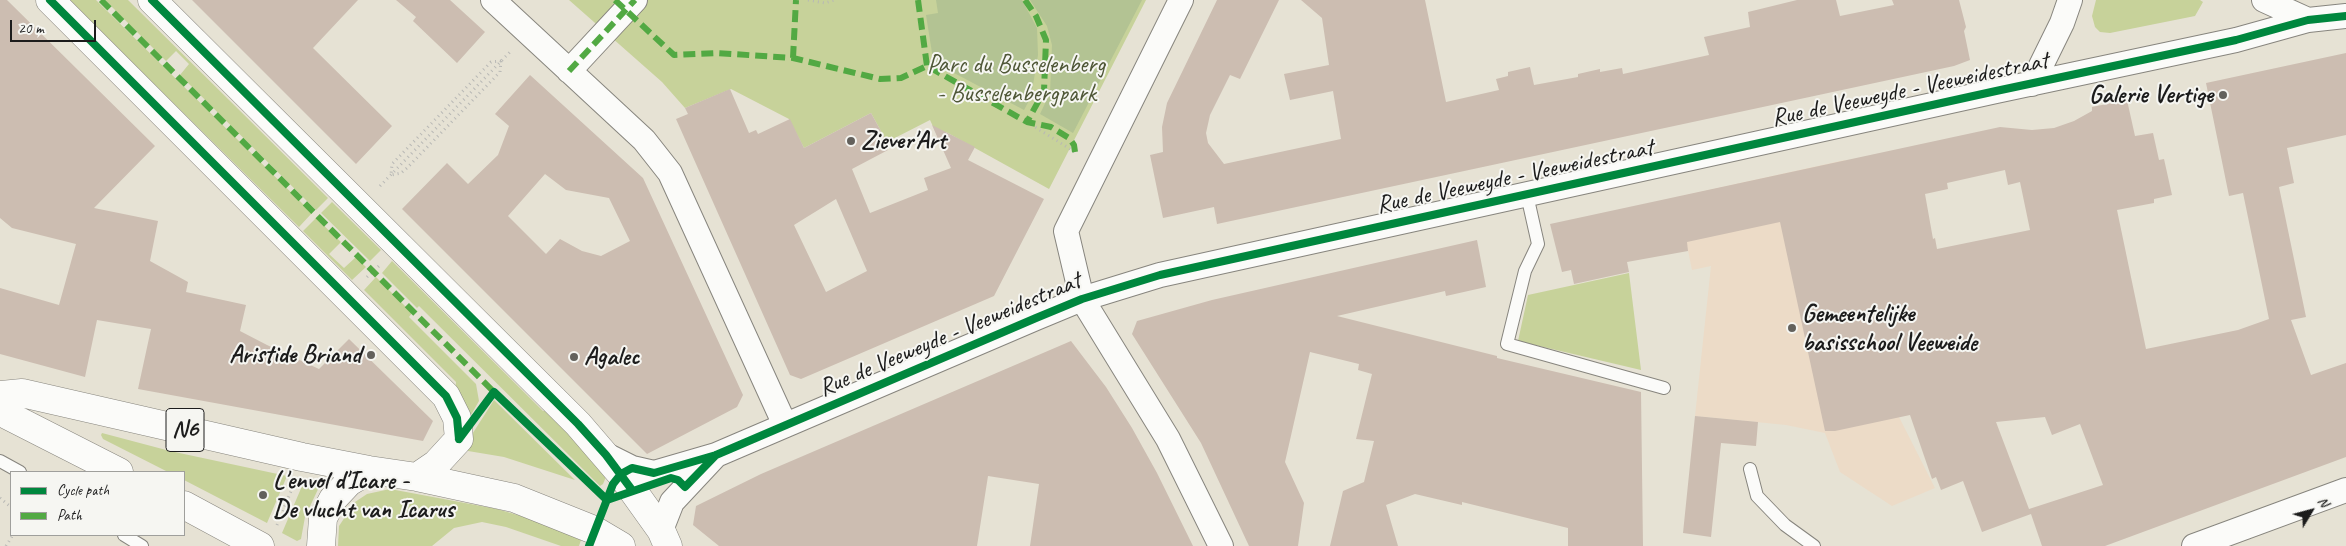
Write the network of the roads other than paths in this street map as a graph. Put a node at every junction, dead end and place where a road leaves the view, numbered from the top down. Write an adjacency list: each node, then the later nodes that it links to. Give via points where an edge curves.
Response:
1 (50, 0): 25 (main road, via 446,396 458,418 459,439 436,464)
2 (152, 0): 18 (main road)
3 (493, 0): 10 (street)
4 (635, 0): 10 (street)
5 (1181, 0): 13 (street, via 1066,231)
6 (2070, 0): 11 (street)
7 (2264, 0): 9 (street)
8 (2346, 16): 9 (street, Rue de Veeweyde - Veeweidestraat)
9 (2308, 20): 11 (street, Rue de Veeweyde - Veeweidestraat, via 2236,40)
10 (569, 71): 17 (street, via 644,140 670,173)
11 (2032, 84): 12 (street, Rue de Veeweyde - Veeweidestraat)
12 (1527, 195): 13 (street, Rue de Veeweyde - Veeweidestraat, via 1160,275); 14 (lane, via 1538,244 1524,271 1507,344)
13 (1082, 299): 17 (street, Rue de Veeweyde - Veeweidestraat); 34 (street, via 1168,439)
14 (1664, 388)
15 (0, 395): 22 (main road, N6, via 22,393)
16 (0, 407): 24 (main road, via 7,415)
17 (786, 425): 19 (street, Rue de Veeweyde - Veeweidestraat)
18 (606, 455): 19 (street, Rue de Veeweyde - Veeweidestraat, via 632,468 654,473); 30 (main road)
19 (716, 455): 30 (street, Rue de Veeweyde - Veeweidestraat, via 672,502)
20 (0, 461): 23 (lane)
21 (1750, 469): 35 (lane, via 1757,496 1784,525)
22 (369, 470): 25 (main road, N6); 32 (main road, via 349,482 333,499 323,518)
23 (18, 471)
24 (117, 471)
25 (418, 477): 33 (main road, N6, via 514,498 594,530)
26 (2346, 490): 36 (street)
27 (185, 505): 29 (main road)
28 (126, 536): 31 (lane)
29 (268, 538)
30 (664, 538)
31 (142, 546)
32 (322, 546)
33 (622, 546)
34 (1221, 546)
35 (1814, 546)
36 (2194, 546)

